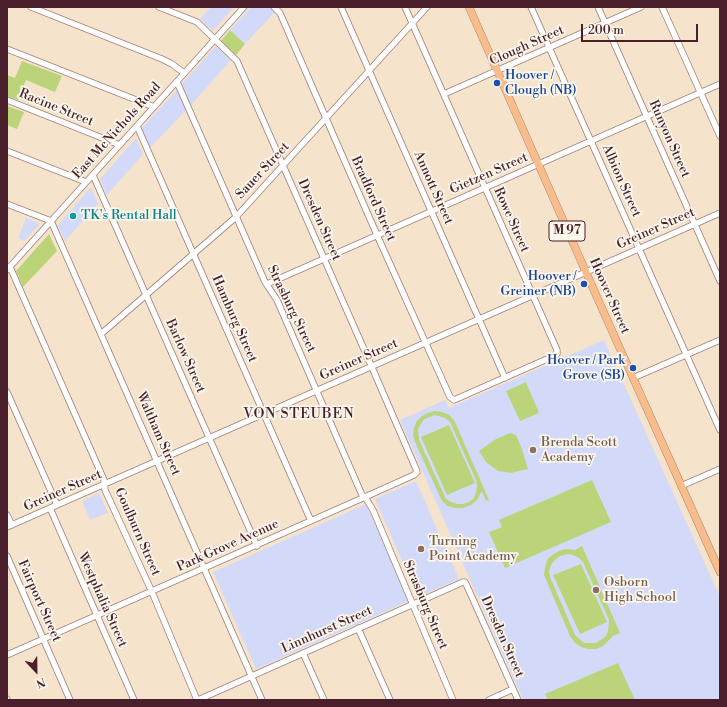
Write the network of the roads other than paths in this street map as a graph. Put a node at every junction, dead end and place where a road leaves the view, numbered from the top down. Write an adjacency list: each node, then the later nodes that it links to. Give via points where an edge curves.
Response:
1 (31, 7): 20 (street, via 162,59)
2 (244, 7): 15 (street, East McNichols Road)
3 (274, 7): 28 (street, Bradford Street, via 280,13)
4 (341, 7): 18 (street, Annott Street)
5 (405, 7): 13 (street, Rowe Street)
6 (427, 7): 13 (street, Sauer Street)
7 (469, 7): 19 (main road, Hoover Street / M 97)
8 (531, 7): 16 (street, Albion Street)
9 (598, 7): 14 (street, Runyon Street)
10 (641, 7): 14 (street, Clough Street)
11 (662, 7): 23 (street)
12 (164, 8): 15 (street, Dresden Street, via 197,22)
13 (412, 23): 18 (street, Sauer Street); 24 (street, Rowe Street)
14 (605, 23): 16 (street, Clough Street); 27 (street, Runyon Street)
15 (215, 39): 20 (street, East McNichols Road); 35 (street, Dresden Street, via 236,61)
16 (550, 48): 19 (street, Clough Street); 31 (street, Albion Street)
17 (7, 49): 26 (street)
18 (369, 71): 28 (street, Sauer Street); 40 (street, Annott Street)
19 (497, 71): 24 (street, Clough Street); 34 (main road, Hoover Street / M 97)
20 (184, 73): 21 (street, East McNichols Road)
21 (177, 82): 26 (street, East McNichols Road); 42 (street, Strasburg Street)
22 (720, 84): 23 (street, Gietzen Street)
23 (701, 92): 27 (street, Gietzen Street); 30 (street)
24 (444, 94): 38 (street, Rowe Street)
25 (7, 100): 32 (street, Racine Street)
26 (154, 107): 29 (street, East McNichols Road)
27 (647, 116): 31 (street, Gietzen Street); 44 (street, Runyon Street)
28 (326, 119): 35 (street, Sauer Street); 45 (street, Bradford Street)
29 (137, 126): 32 (street, East McNichols Road); 47 (street, Hamburg Street)
30 (720, 136)
31 (592, 141): 34 (street, Gietzen Street); 46 (street, Albion Street)
32 (120, 145): 36 (street, East McNichols Road)
33 (7, 151): 37 (street)
34 (538, 164): 38 (street, Gietzen Street); 50 (main road, Hoover Street / M 97)
35 (283, 166): 42 (street, Sauer Street); 48 (street, Dresden Street)
36 (93, 175): 37 (street, East McNichols Road); 53 (street, Barlow Street)
37 (86, 182): 43 (street, East McNichols Road)
38 (485, 188): 40 (street, Gietzen Street); 54 (street, Rowe Street)
39 (7, 204): 43 (street)
40 (431, 211): 45 (street, Gietzen Street); 55 (street, Annott Street)
41 (720, 213): 44 (street, Greiner Street)
42 (236, 217): 47 (street, Sauer Street); 52 (street, Strasburg Street)
43 (51, 221): 49 (street, East McNichols Road); 56 (street, Waltham Street)
44 (695, 224): 46 (street, Greiner Street); 51 (street, Runyon Street)
45 (377, 235): 48 (street, Gietzen Street); 58 (street, Bradford Street)
46 (639, 248): 50 (street, Greiner Street); 59 (street, Albion Street)
47 (193, 253): 53 (street, Sauer Street); 65 (street, Hamburg Street)
48 (324, 258): 52 (street, Gietzen Street); 60 (street, Dresden Street)
49 (8, 267): 71 (street, Goulburn Street)
50 (586, 272): 54 (street, Greiner Street); 62 (main road, Hoover Street / M 97)
51 (720, 281)
52 (267, 284): 63 (street, Strasburg Street, via 277,300)
53 (146, 295): 56 (street, Sauer Street); 67 (street, Barlow Street)
54 (533, 296): 55 (street, Greiner Street); 61 (street, Rowe Street, via 557,354)
55 (479, 319): 58 (street, Greiner Street); 61 (street, Annott Street)
56 (101, 334): 68 (street, Waltham Street)
57 (720, 340): 59 (street)
58 (426, 343): 60 (street, Greiner Street); 61 (street, Bradford Street, via 452,399)
59 (687, 355): 62 (street); 66 (street, Albion Street)
60 (372, 366): 63 (street, Greiner Street); 70 (street, Dresden Street, via 416,469)
61 (505, 378)
62 (633, 378): 72 (main road, Hoover Street / M 97)
63 (318, 391): 65 (street, Greiner Street); 73 (street, Strasburg Street)
64 (7, 392): 74 (street)
65 (264, 414): 67 (street, Greiner Street); 77 (street, Hamburg Street)
66 (720, 430)
67 (209, 438): 68 (street, Greiner Street); 79 (street, Barlow Street)
68 (157, 461): 71 (street, Greiner Street); 81 (street, Waltham Street)
69 (720, 469): 72 (street)
70 (414, 475): 73 (street, Park Grove Avenue)
71 (105, 484): 74 (street, Greiner Street); 84 (street, Goulburn Street)
72 (681, 486): 82 (main road, Hoover Street / M 97)
73 (365, 497): 77 (street, Park Grove Avenue); 85 (street, Strasburg Street)
74 (57, 505): 75 (street, Greiner Street)
75 (50, 508): 78 (street, Greiner Street); 86 (street, Westphalia Street)
76 (7, 515): 78 (street)
77 (311, 521): 79 (street, Park Grove Avenue)
78 (9, 526)
79 (257, 546): 81 (street, Park Grove Avenue)
80 (7, 556): 88 (street, Fairport Street)
81 (205, 569): 84 (street, Park Grove Avenue); 91 (street, Waltham Street)
82 (720, 572)
83 (465, 582): 85 (street, Linnhurst Street); 92 (street, Dresden Street)
84 (152, 592): 86 (street, Park Grove Avenue); 95 (street, Goulburn Street)
85 (413, 605): 87 (street, Linnhurst Street); 99 (street, Strasburg Street)
86 (97, 616): 88 (street, Park Grove Avenue); 94 (street, Westphalia Street)
87 (358, 628): 89 (street, Linnhurst Street); 98 (street)
88 (44, 639): 90 (street, Park Grove Avenue); 93 (street, Fairport Street)
89 (304, 653): 91 (street, Linnhurst Street); 97 (street)
90 (7, 655)
91 (252, 676): 95 (street, Linnhurst Street); 96 (street, Waltham Street)
92 (513, 689): 100 (street); 101 (street, Dresden Street)
93 (70, 700)
94 (134, 700)
95 (198, 700)
96 (262, 700)
97 (324, 700)
98 (390, 700)
99 (453, 700)
100 (489, 700)
101 (518, 700)

